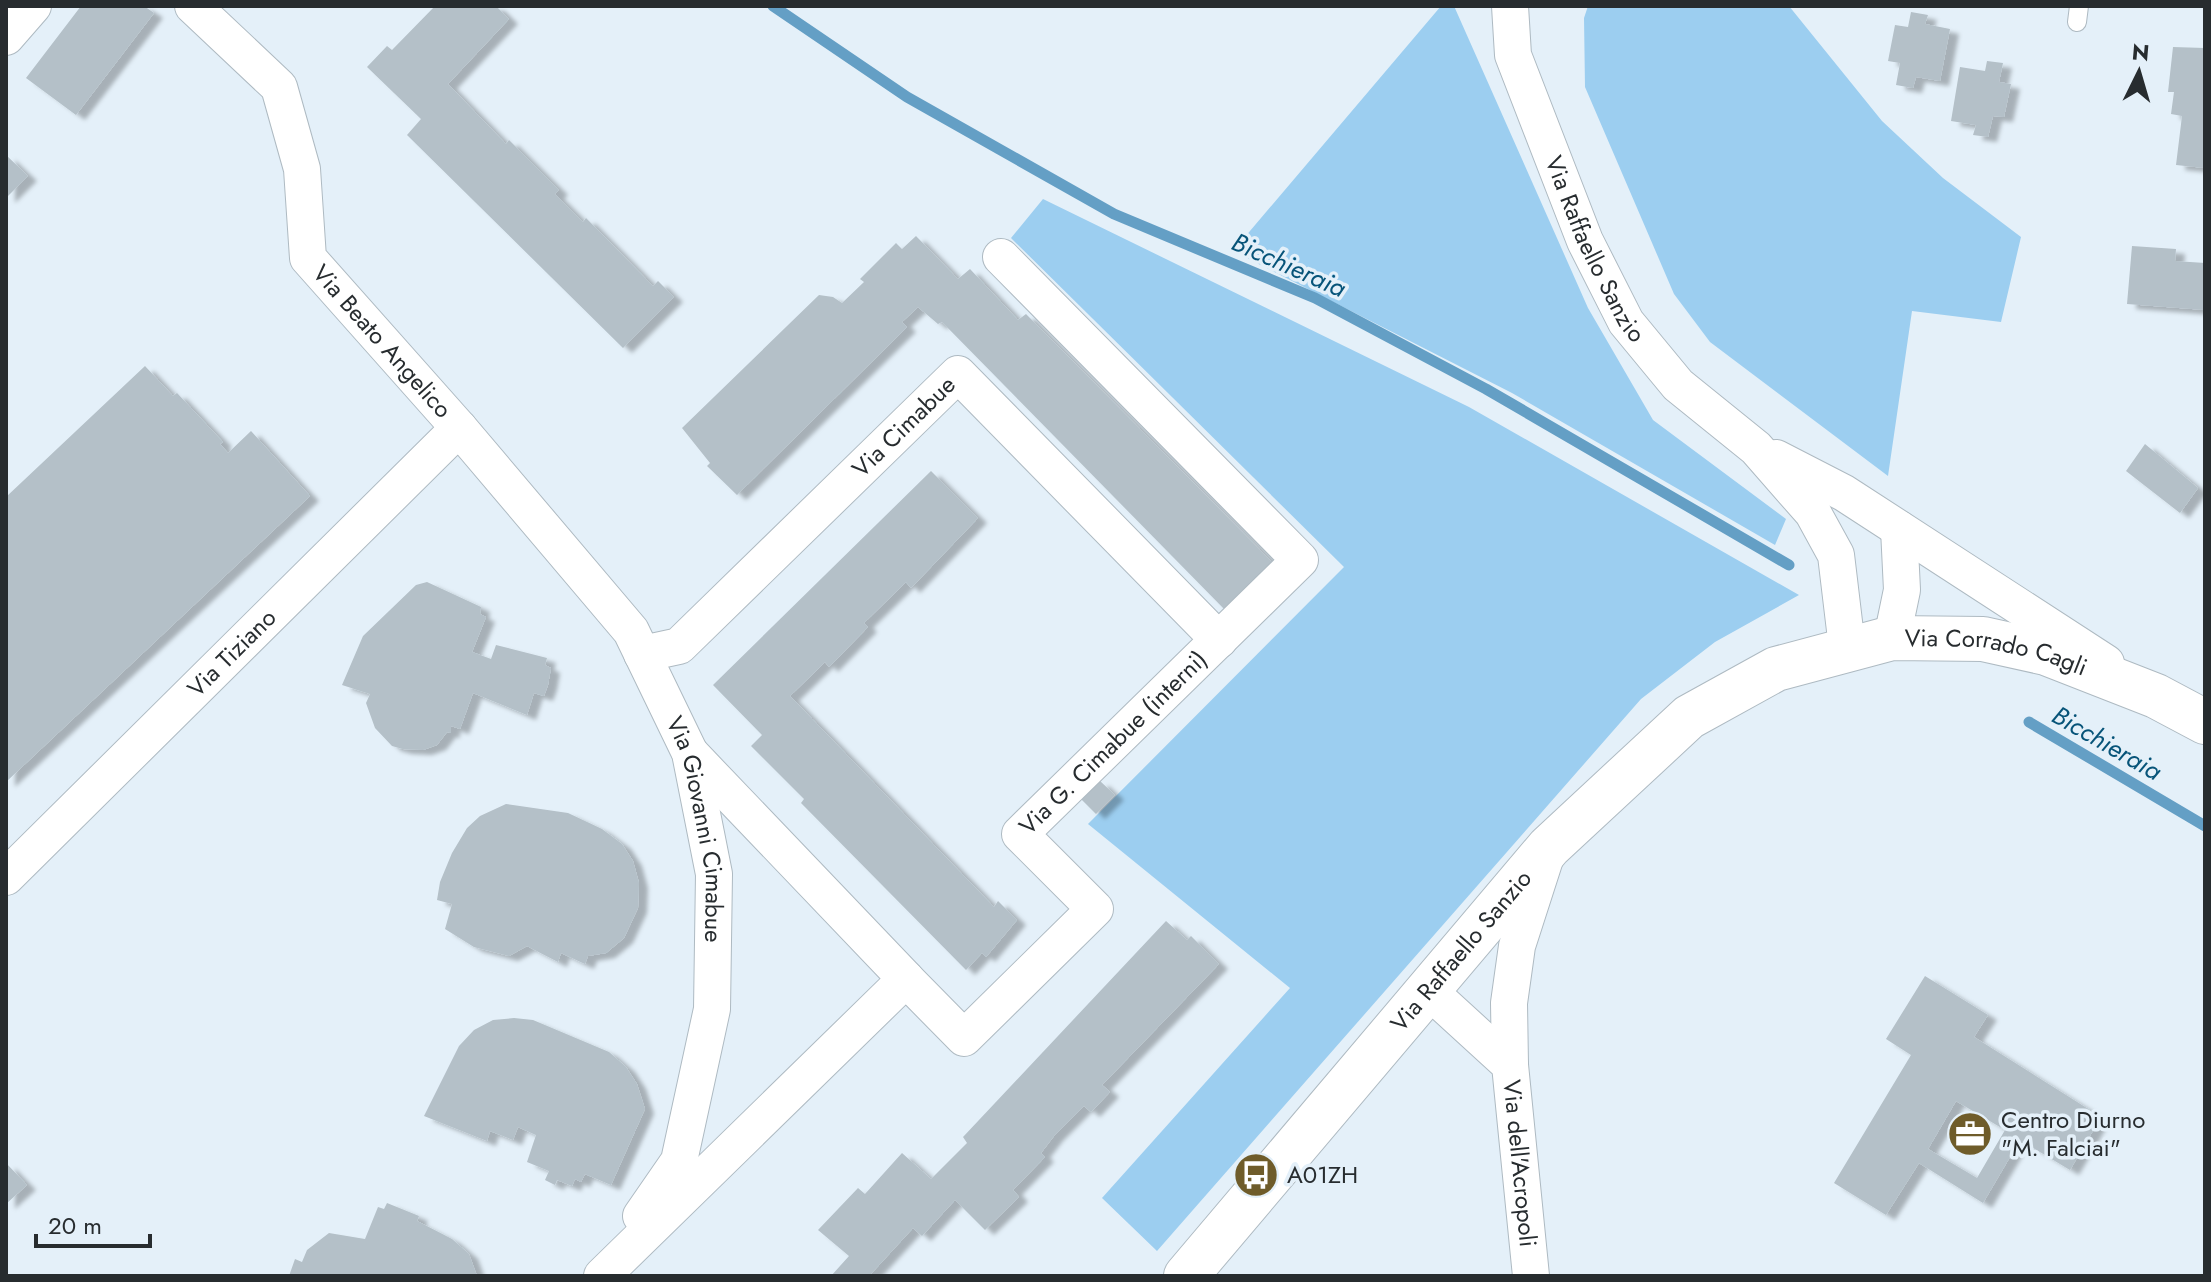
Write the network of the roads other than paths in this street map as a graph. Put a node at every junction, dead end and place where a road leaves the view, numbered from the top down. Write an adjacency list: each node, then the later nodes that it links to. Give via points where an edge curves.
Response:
1 (33, 6): 4 (street)
2 (193, 6): 6 (street, Via Beato Angelico, via 279,87 302,169 308,258)
3 (1510, 6): 7 (street, Via Raffaello Sanzio, via 1513,55 1585,241 1626,322 1678,385)
4 (6, 37)
5 (1001, 257): 10 (street, Via G. Cimabue (interni), via 1300,560)
6 (459, 428): 12 (street, Via Giovanni Cimabue, via 631,631); 18 (street, Via Tiziano)
7 (1756, 448): 8 (street, via 1844,493); 11 (street, via 1813,513 1836,555)
8 (1899, 529): 9 (street, via 1902,590); 14 (street)
9 (1892, 638): 11 (main road, Via Corrado Cagli); 14 (main road, Via Corrado Cagli, via 1983,639 2046,653)
10 (1219, 640): 12 (street, Via Cimabue, via 958,374 679,646); 19 (street, Via G. Cimabue (interni), via 1020,834 1095,909 964,1038)
11 (1847, 647): 13 (main road, Via Corrado Cagli)
12 (642, 654): 16 (street, Via Giovanni Cimabue)
13 (1776, 669): 17 (main road, Via Raffaello Sanzio, via 1689,717)
14 (2156, 696): 15 (main road, Via Corrado Cagli)
15 (2205, 722)
16 (690, 753): 19 (street); 22 (street, Via Giovanni Cimabue, via 714,874 712,1009 679,1161)
17 (1549, 847): 20 (main road, Via Raffaello Sanzio); 21 (street, via 1517,946 1509,1003)
18 (6, 877)
19 (906, 979): 22 (street)
20 (1428, 990): 21 (street, Via dell'Acropoli); 23 (main road, Via Raffaello Sanzio)
21 (1510, 1065): 24 (street, Via dell'Acropoli)
22 (601, 1276)
23 (1186, 1276)
24 (1531, 1276)

